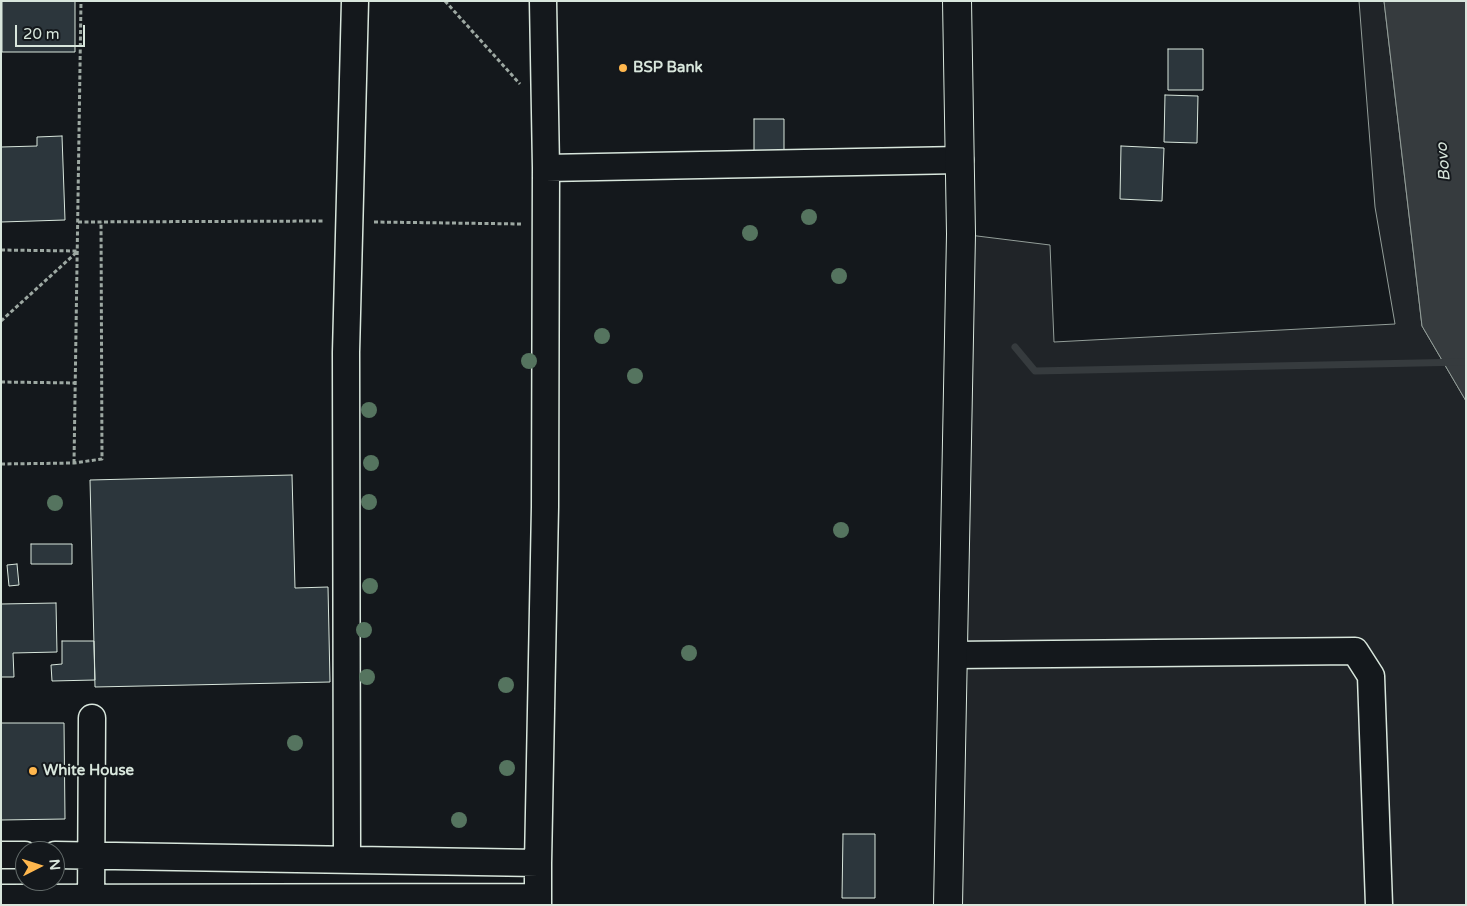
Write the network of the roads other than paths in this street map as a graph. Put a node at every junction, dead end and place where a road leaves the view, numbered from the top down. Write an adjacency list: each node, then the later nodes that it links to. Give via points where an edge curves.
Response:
1 (355, 1): 12 (street, via 346,352)
2 (544, 1): 5 (street)
3 (957, 1): 4 (main road)
4 (960, 160): 5 (street); 6 (main road)
5 (546, 168): 13 (street, via 545,507)
6 (953, 654): 17 (main road); 18 (street, via 1355,651 1371,676)
7 (92, 718): 11 (street)
8 (1, 854): 9 (street)
9 (15, 855)
10 (65, 855): 11 (street)
11 (92, 856): 12 (street); 15 (street)
12 (347, 859): 13 (street)
13 (538, 863): 16 (street)
14 (1, 898): 15 (street)
15 (91, 901): 16 (street)
16 (538, 901)
17 (948, 905)
18 (1379, 905)

